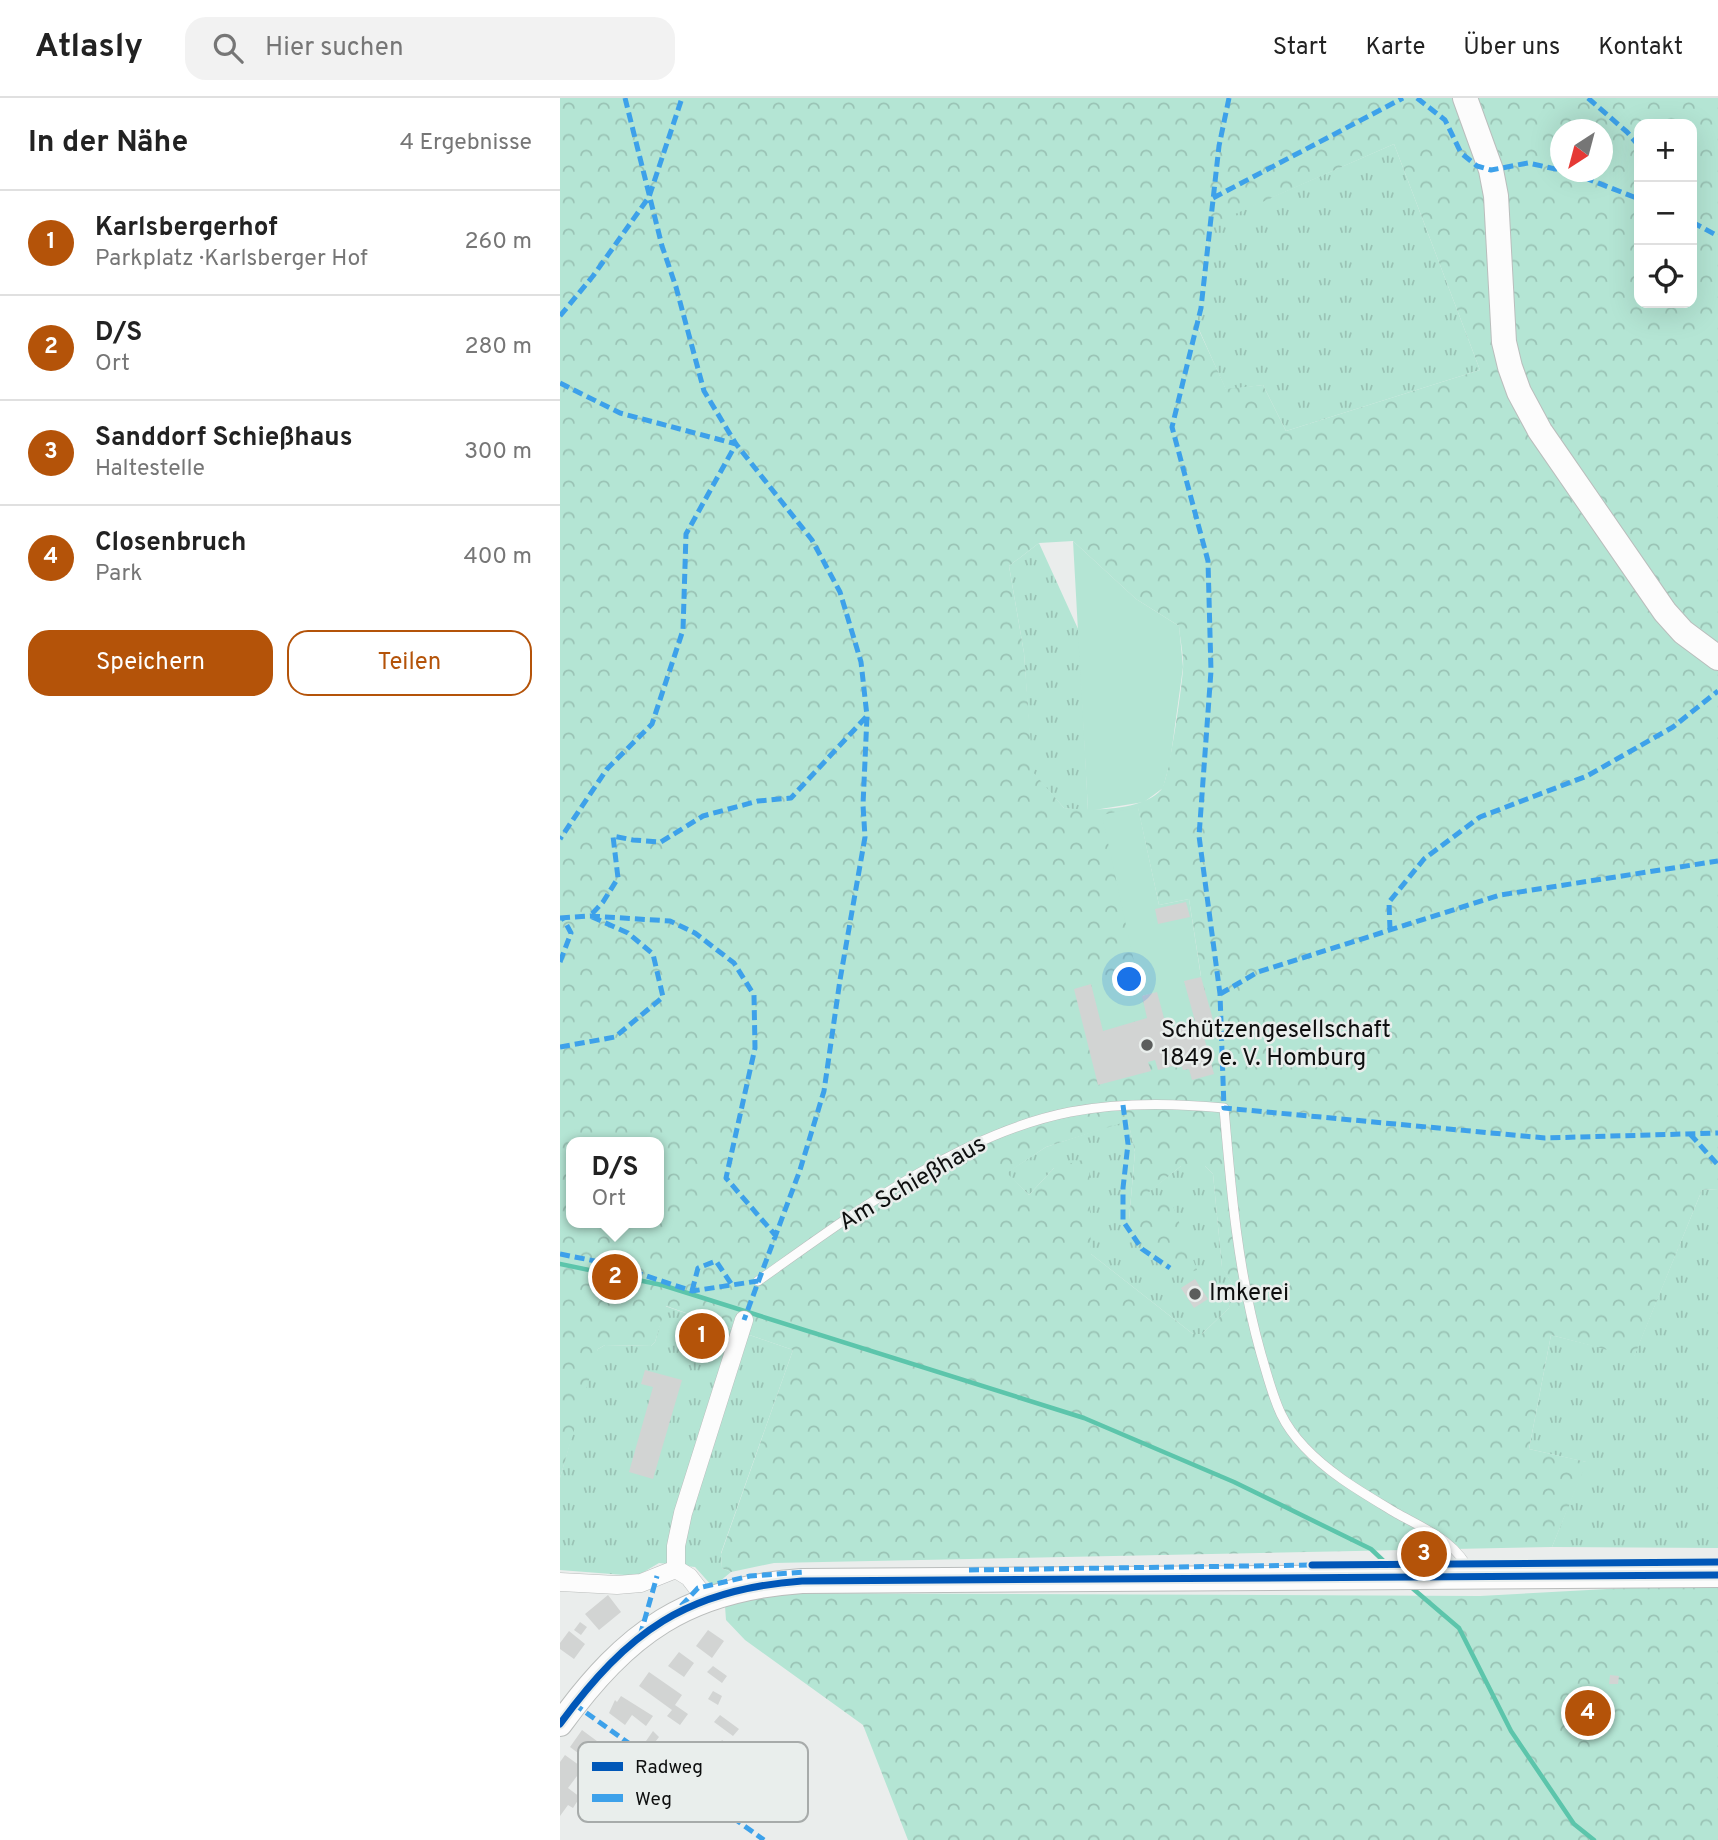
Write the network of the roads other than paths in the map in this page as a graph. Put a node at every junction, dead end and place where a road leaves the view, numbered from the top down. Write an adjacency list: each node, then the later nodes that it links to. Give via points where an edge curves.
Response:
1 (1465, 98): 2 (street, via 1496,196 1504,342 1519,392 1665,612)
2 (1718, 658)
3 (758, 1281): 7 (lane, Am Schießhaus, via 961,1150 1018,1127 1069,1112 1123,1105 1224,1108 1248,1310 1282,1416 1302,1446 1342,1479 1440,1536 1460,1554)
4 (744, 1320): 5 (street, via 683,1513)
5 (676, 1569): 8 (street, via 641,1583); 9 (street, via 689,1577)
6 (1718, 1575): 7 (street)
7 (1472, 1576): 9 (street, via 816,1581 766,1584)
8 (560, 1582)
9 (706, 1599): 10 (street, via 674,1614 619,1653)
10 (560, 1724)

